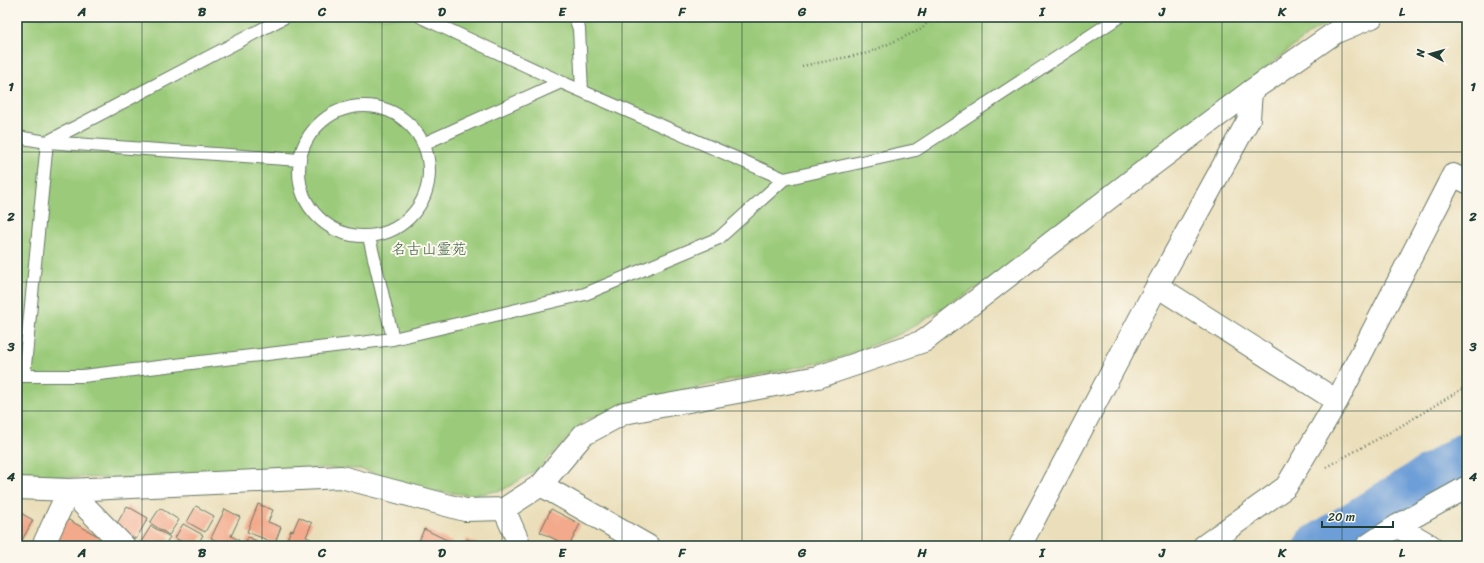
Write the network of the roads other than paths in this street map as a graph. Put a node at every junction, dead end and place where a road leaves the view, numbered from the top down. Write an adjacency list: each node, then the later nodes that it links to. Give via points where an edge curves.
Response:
1 (285, 17): 10 (lane)
2 (421, 17): 6 (lane)
3 (574, 17): 7 (lane, via 579,29)
4 (1120, 17): 13 (lane, via 916,150)
5 (1372, 17): 8 (street, via 1336,32)
6 (561, 82): 7 (lane); 11 (lane)
7 (582, 91): 13 (lane)
8 (1250, 91): 16 (street, via 1249,119); 20 (street, via 924,341 818,377 624,413 583,435)
9 (17, 137): 10 (lane)
10 (47, 142): 12 (lane); 18 (lane)
11 (424, 144): 12 (lane, via 412,127 396,114 377,107 356,106 336,112 319,124 307,140); 15 (lane, via 429,171 428,185 421,204 408,221 390,232)
12 (300, 160): 15 (lane, via 299,180 305,199 316,216 331,228 350,236)
13 (784, 179): 17 (lane, via 719,238 592,291)
14 (1467, 182): 19 (street, via 1453,175)
15 (369, 237): 17 (lane)
16 (1157, 286): 19 (street); 26 (street)
17 (393, 340): 18 (lane, via 83,376)
18 (20, 376)
19 (1337, 401): 27 (street, via 1286,487)
20 (541, 485): 24 (street); 31 (street)
21 (1467, 487): 25 (street)
22 (17, 488): 23 (street)
23 (70, 490): 24 (street, via 341,477 465,510); 28 (street); 29 (street)
24 (504, 509): 30 (street, via 518,541)
25 (1397, 526): 32 (street); 33 (street)
26 (1025, 544)
27 (1210, 544)
28 (42, 546)
29 (124, 546)
30 (516, 546)
31 (648, 546)
32 (1367, 546)
33 (1431, 546)

